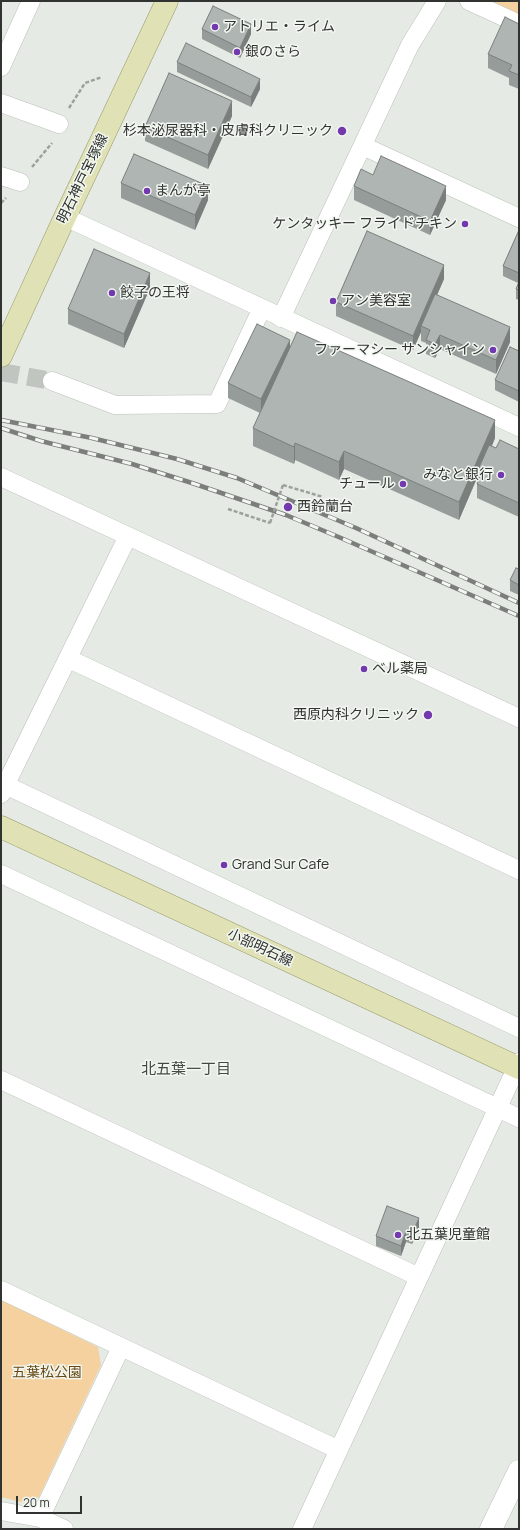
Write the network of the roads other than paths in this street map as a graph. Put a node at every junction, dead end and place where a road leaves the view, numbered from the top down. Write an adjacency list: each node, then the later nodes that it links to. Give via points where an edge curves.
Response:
1 (31, 1): 6 (street)
2 (167, 1): 12 (main road, 明石神戸宝塚線)
3 (437, 1): 9 (street, via 410,44)
4 (469, 1): 5 (street)
5 (519, 24)
6 (1, 67)
7 (1, 103): 8 (street)
8 (59, 124)
9 (363, 146): 13 (street); 15 (street)
10 (1, 176): 11 (street)
11 (20, 182)
12 (65, 217): 14 (street); 16 (main road, 明石神戸宝塚線)
13 (519, 218)
14 (262, 308): 15 (street); 17 (street, via 216,404 115,406)
15 (281, 318): 18 (street)
16 (1, 356)
17 (52, 381)
18 (519, 427)
19 (1, 477): 20 (street)
20 (128, 536): 21 (street); 22 (street)
21 (69, 659): 23 (street); 25 (street)
22 (519, 718)
23 (3, 787): 27 (street)
24 (1, 827): 28 (main road, 小部明石線)
25 (519, 870)
26 (1, 874): 30 (street)
27 (519, 1028)
28 (518, 1066): 30 (street)
29 (1, 1080): 32 (street)
30 (498, 1108): 31 (street); 32 (street)
31 (519, 1118)
32 (419, 1277): 35 (street)
33 (1, 1290): 34 (street)
34 (121, 1347): 35 (street); 38 (street)
35 (338, 1450): 40 (street)
36 (519, 1471): 41 (street)
37 (1, 1511): 38 (street)
38 (40, 1518): 39 (street)
39 (64, 1529)
40 (302, 1529)
41 (491, 1529)

